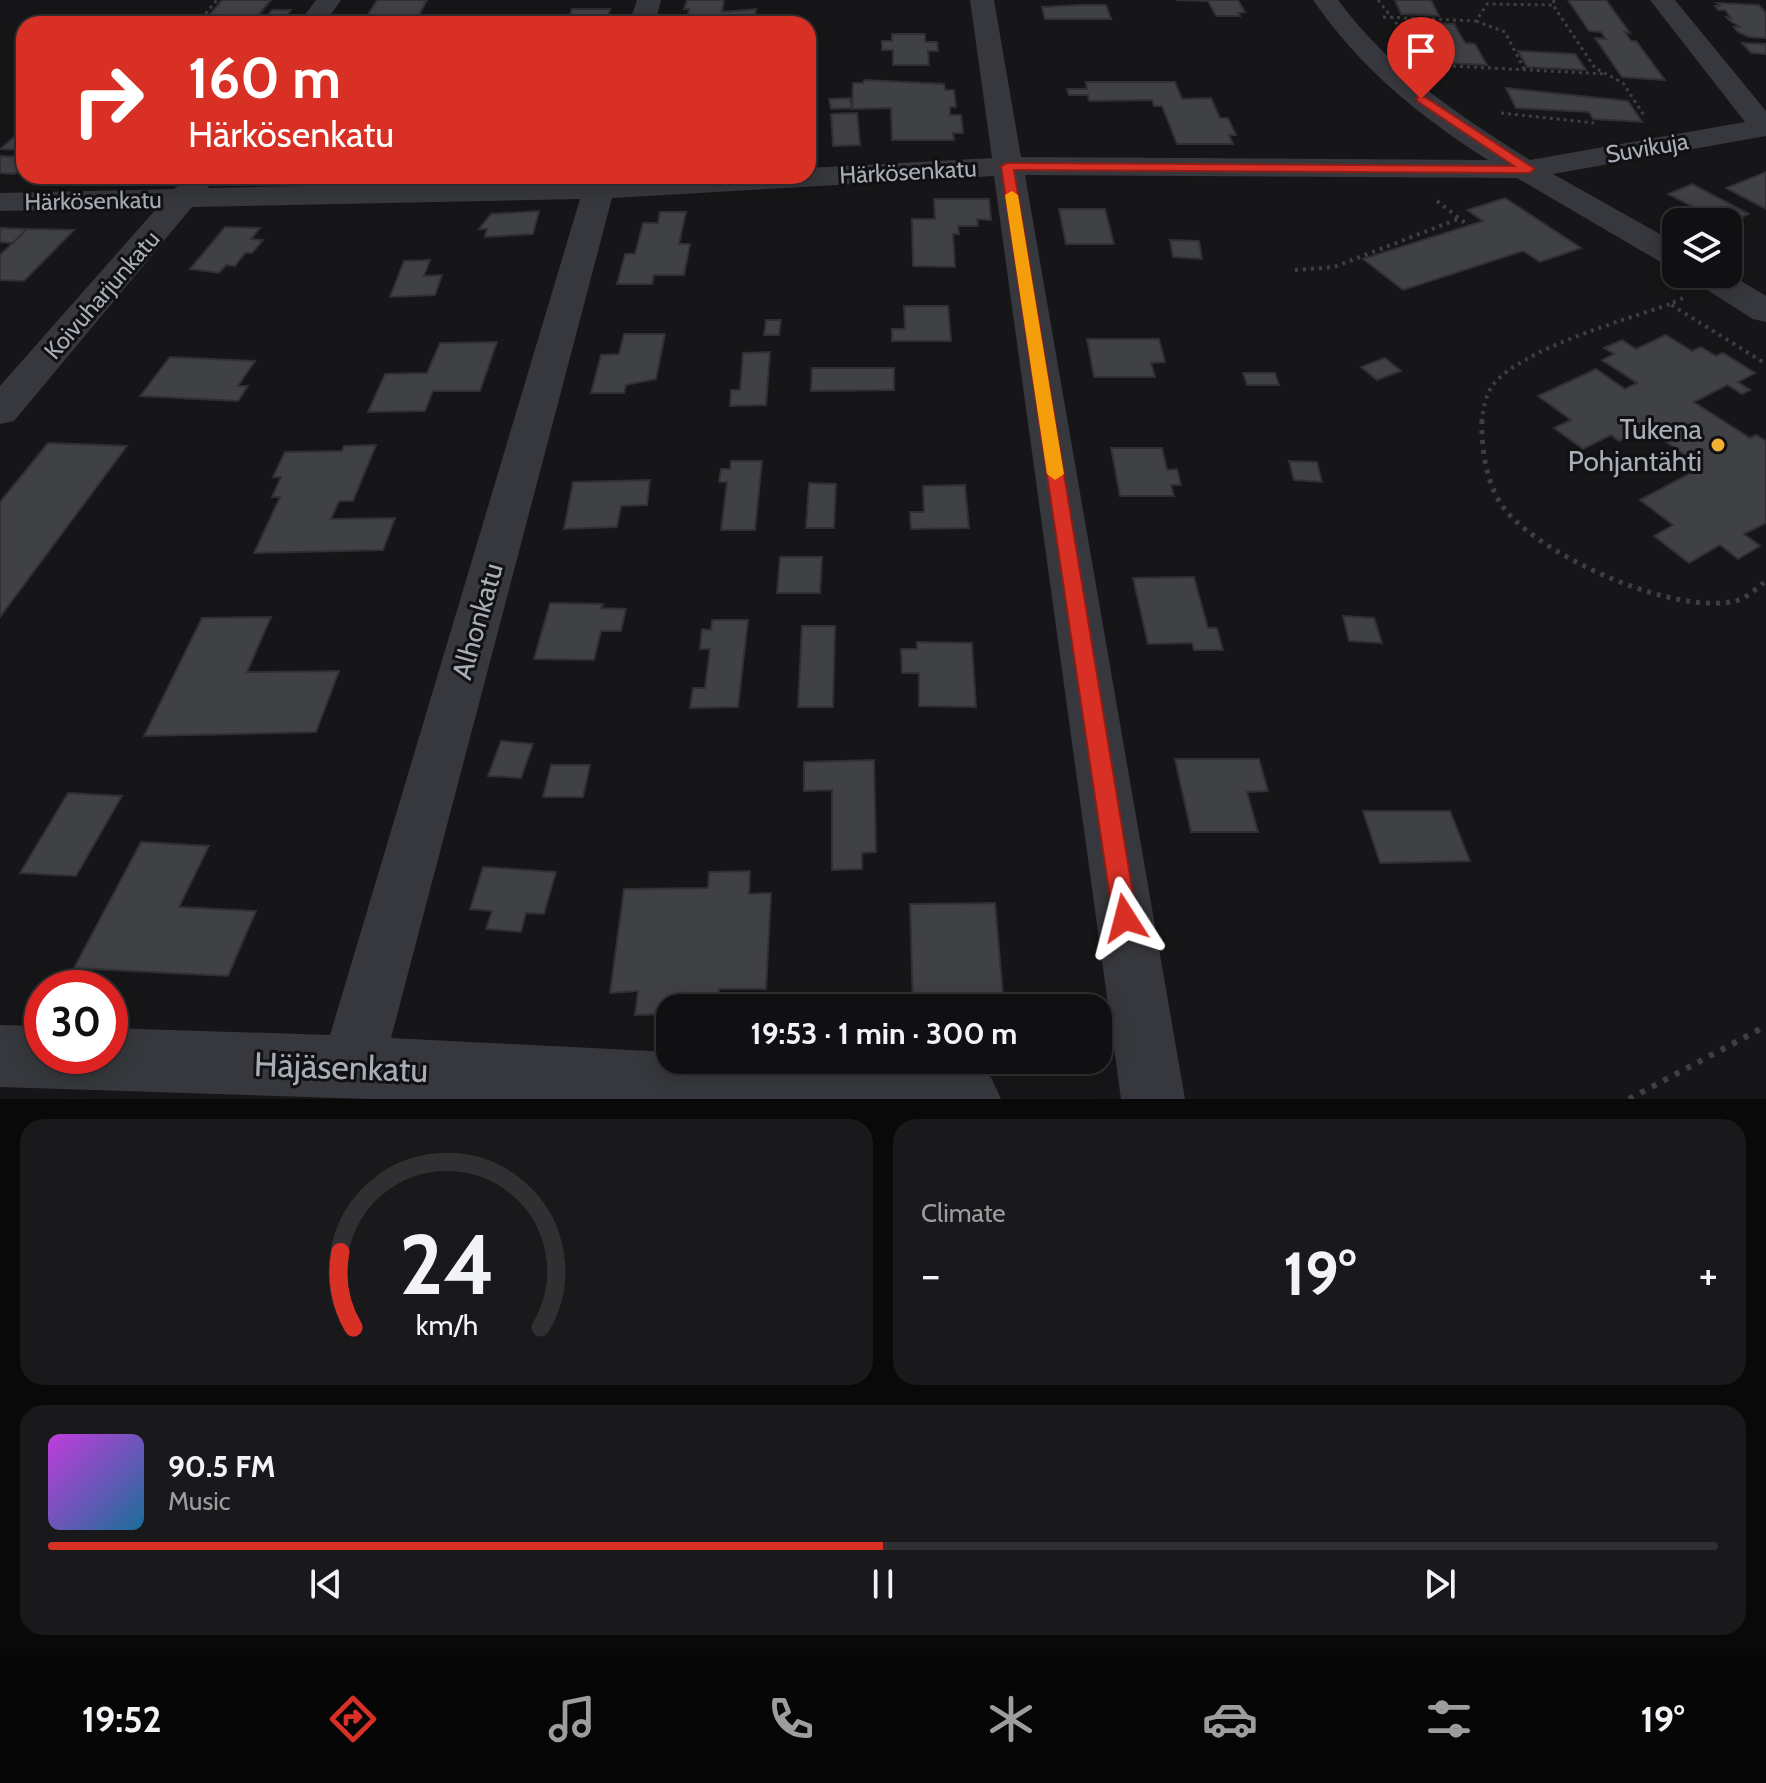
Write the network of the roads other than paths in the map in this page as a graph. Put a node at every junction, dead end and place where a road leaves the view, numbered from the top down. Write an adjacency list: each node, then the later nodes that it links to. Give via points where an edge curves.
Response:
1 (982, 0): 5 (street)
2 (1325, 0): 6 (street, via 1347,31 1404,86)
3 (1662, 0): 4 (street)
4 (1765, 127): 6 (street, Suvikuja, via 1656,136)
5 (1007, 166): 6 (street, Härkösenkatu); 7 (street, Härkösenkatu); 19 (street)
6 (1529, 169): 12 (street)
7 (816, 174)
8 (464, 184): 10 (street, Härkösenkatu)
9 (599, 184): 17 (street, Alhonkatu)
10 (193, 188): 11 (street, Härkösenkatu); 15 (street, Koivuharjunkatu)
11 (0, 202)
12 (1662, 249)
13 (1728, 288): 14 (street)
14 (1766, 311)
15 (0, 411)
16 (0, 1056): 17 (street, Häjäsenkatu)
17 (352, 1067): 18 (street, Häjäsenkatu)
18 (969, 1099)
19 (1153, 1099)

